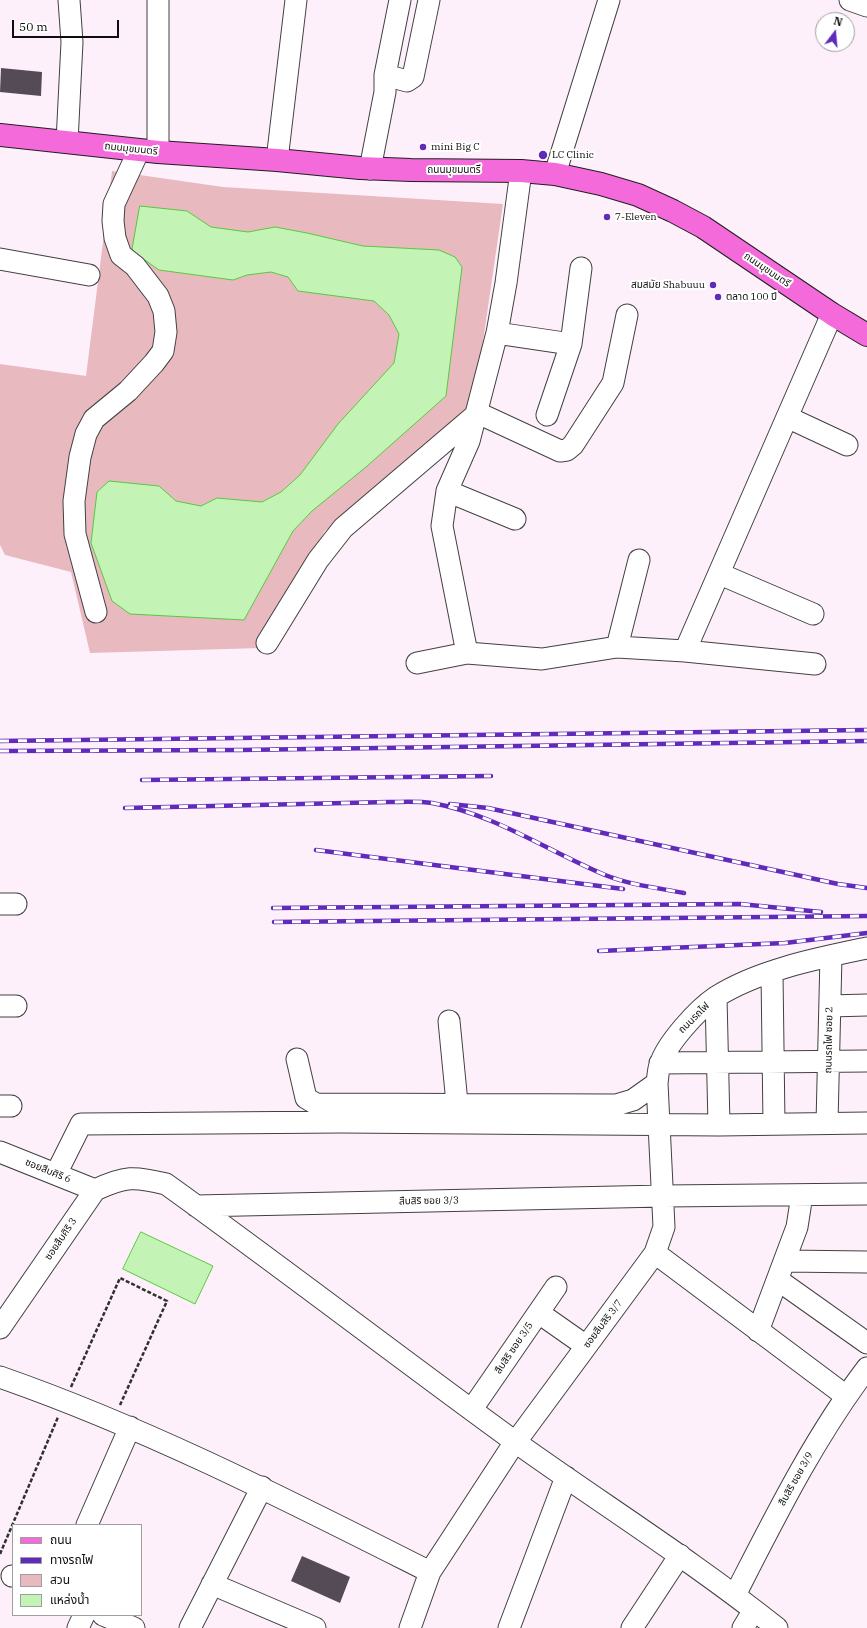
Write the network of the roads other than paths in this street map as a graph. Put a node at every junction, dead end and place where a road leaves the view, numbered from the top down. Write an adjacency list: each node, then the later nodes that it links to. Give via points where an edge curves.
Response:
1 (70, 0): 12 (street, via 72,42)
2 (158, 0): 13 (street)
3 (296, 0): 14 (street)
4 (390, 0): 15 (street)
5 (400, 0): 10 (street)
6 (429, 0): 10 (street, via 413,77 408,81)
7 (609, 0): 17 (street)
8 (850, 0): 9 (street)
9 (867, 6)
10 (385, 75): 15 (street, via 385,92)
11 (0, 135): 12 (main road, ถนนมุขมนตรี)
12 (67, 142): 13 (main road, ถนนมุขมนตรี)
13 (148, 151): 14 (main road, ถนนมุขมนตรี); 34 (street, via 114,204 114,232 121,255 135,266 158,296 164,311 166,332 163,351 154,363 128,391 94,419 86,434 80,457 74,501 75,534)
14 (277, 160): 15 (main road, ถนนมุขมนตรี)
15 (365, 169): 16 (main road, ถนนมุขมนตรี)
16 (521, 171): 17 (main road, ถนนมุขมนตรี); 23 (street)
17 (555, 174): 21 (main road, ถนนมุขมนตรี, via 638,194 673,210 703,227)
18 (0, 259): 20 (street)
19 (581, 268): 25 (street)
20 (89, 275)
21 (832, 314): 24 (main road, ถนนมุขมนตรี); 28 (street)
22 (627, 315): 26 (street, via 613,383 573,445 567,450 560,450)
23 (497, 332): 25 (street); 26 (street)
24 (867, 335)
25 (571, 344): 27 (street)
26 (478, 413): 30 (street); 36 (street, via 343,528 318,560)
27 (547, 415)
28 (787, 417): 29 (street); 33 (street)
29 (847, 445)
30 (447, 491): 31 (street); 39 (street, via 442,526)
31 (515, 519)
32 (639, 560): 37 (street)
33 (720, 574): 35 (street); 38 (street)
34 (96, 612)
35 (813, 614)
36 (267, 644)
37 (617, 647): 38 (street); 39 (street, via 542,659)
38 (686, 651): 41 (street)
39 (467, 653): 40 (street)
40 (417, 663)
41 (815, 664)
42 (867, 948): 43 (street, ถนนรถไฟ)
43 (831, 956): 44 (street, ถนนรถไฟ); 47 (street, ถนนรถไฟ ซอย 2)
44 (772, 973): 45 (street, ถนนรถไฟ); 53 (street)
45 (716, 997): 52 (street); 54 (street, ถนนรถไฟ, via 676,1036)
46 (867, 1005): 47 (street)
47 (830, 1006): 50 (street, ถนนรถไฟ ซอย 2)
48 (449, 1021): 55 (street)
49 (297, 1059): 55 (street, via 306,1098 316,1104)
50 (828, 1061): 51 (street); 53 (street); 56 (street, ถนนรถไฟ ซอย 2)
51 (867, 1061)
52 (717, 1062): 53 (street); 54 (street); 60 (street)
53 (773, 1062): 59 (street)
54 (658, 1073): 55 (street, via 632,1100 616,1105); 58 (street)
55 (457, 1103)
56 (827, 1123): 57 (street); 59 (street)
57 (867, 1123)
58 (658, 1124): 60 (street); 62 (street, via 81,1124); 66 (street)
59 (774, 1124): 60 (street)
60 (719, 1125)
61 (0, 1152): 62 (street, ซอยสืบศิริ 6)
62 (56, 1174): 63 (street, ซอยสืบศิริ 6)
63 (95, 1190): 67 (street, ซอยสืบศิริ 3, via 116,1180 142,1178 166,1184); 73 (street, ซอยสืบศิริ 3)
64 (867, 1194): 65 (street)
65 (802, 1195): 66 (street); 70 (street, via 797,1226)
66 (663, 1196): 67 (street, สืบสิริ ซอย 3/3); 68 (street, ซอยสืบสิริ 3/7, via 664,1227)
67 (196, 1206): 80 (street, ซอยสืบศิริ 3)
68 (655, 1253): 74 (street); 76 (street, ซอยสืบสิริ 3/7)
69 (867, 1262): 70 (street)
70 (781, 1271): 74 (street); 75 (street)
71 (556, 1287): 72 (street, สืบสิริ ซอย 3/5)
72 (539, 1312): 76 (street); 80 (street, สืบสิริ ซอย 3/5)
73 (0, 1328)
74 (758, 1331): 79 (street)
75 (867, 1342)
76 (586, 1346): 82 (street, ซอยสืบสิริ 3/7)
77 (867, 1368): 79 (street, สืบสิริ ซอย 3/9)
78 (0, 1377): 81 (street)
79 (846, 1396): 89 (street, สืบสิริ ซอย 3/9, via 815,1444)
80 (472, 1410): 82 (street, ซอยสืบศิริ 3)
81 (122, 1424): 84 (street); 85 (street)
82 (516, 1441): 83 (street, ซอยสืบศิริ 3); 87 (street, ซอยสืบสิริ 3/7)
83 (566, 1477): 86 (street, ซอยสืบศิริ 3); 98 (street)
84 (262, 1487): 87 (street); 88 (street)
85 (87, 1524)
86 (680, 1555): 89 (street, ซอยสืบศิริ 3); 99 (street)
87 (430, 1572): 97 (street, ซอยสืบสิริ 3/7)
88 (212, 1584): 95 (street); 96 (street)
89 (735, 1594): 90 (street, ซอยสืบศิริ 3)
90 (754, 1610): 100 (street); 101 (street, ซอยสืบศิริ 3)
91 (84, 1616): 93 (street)
92 (105, 1616): 94 (street)
93 (78, 1628)
94 (134, 1628)
95 (190, 1628)
96 (315, 1628)
97 (410, 1628)
98 (509, 1628)
99 (632, 1628)
100 (743, 1628)
101 (777, 1628)

